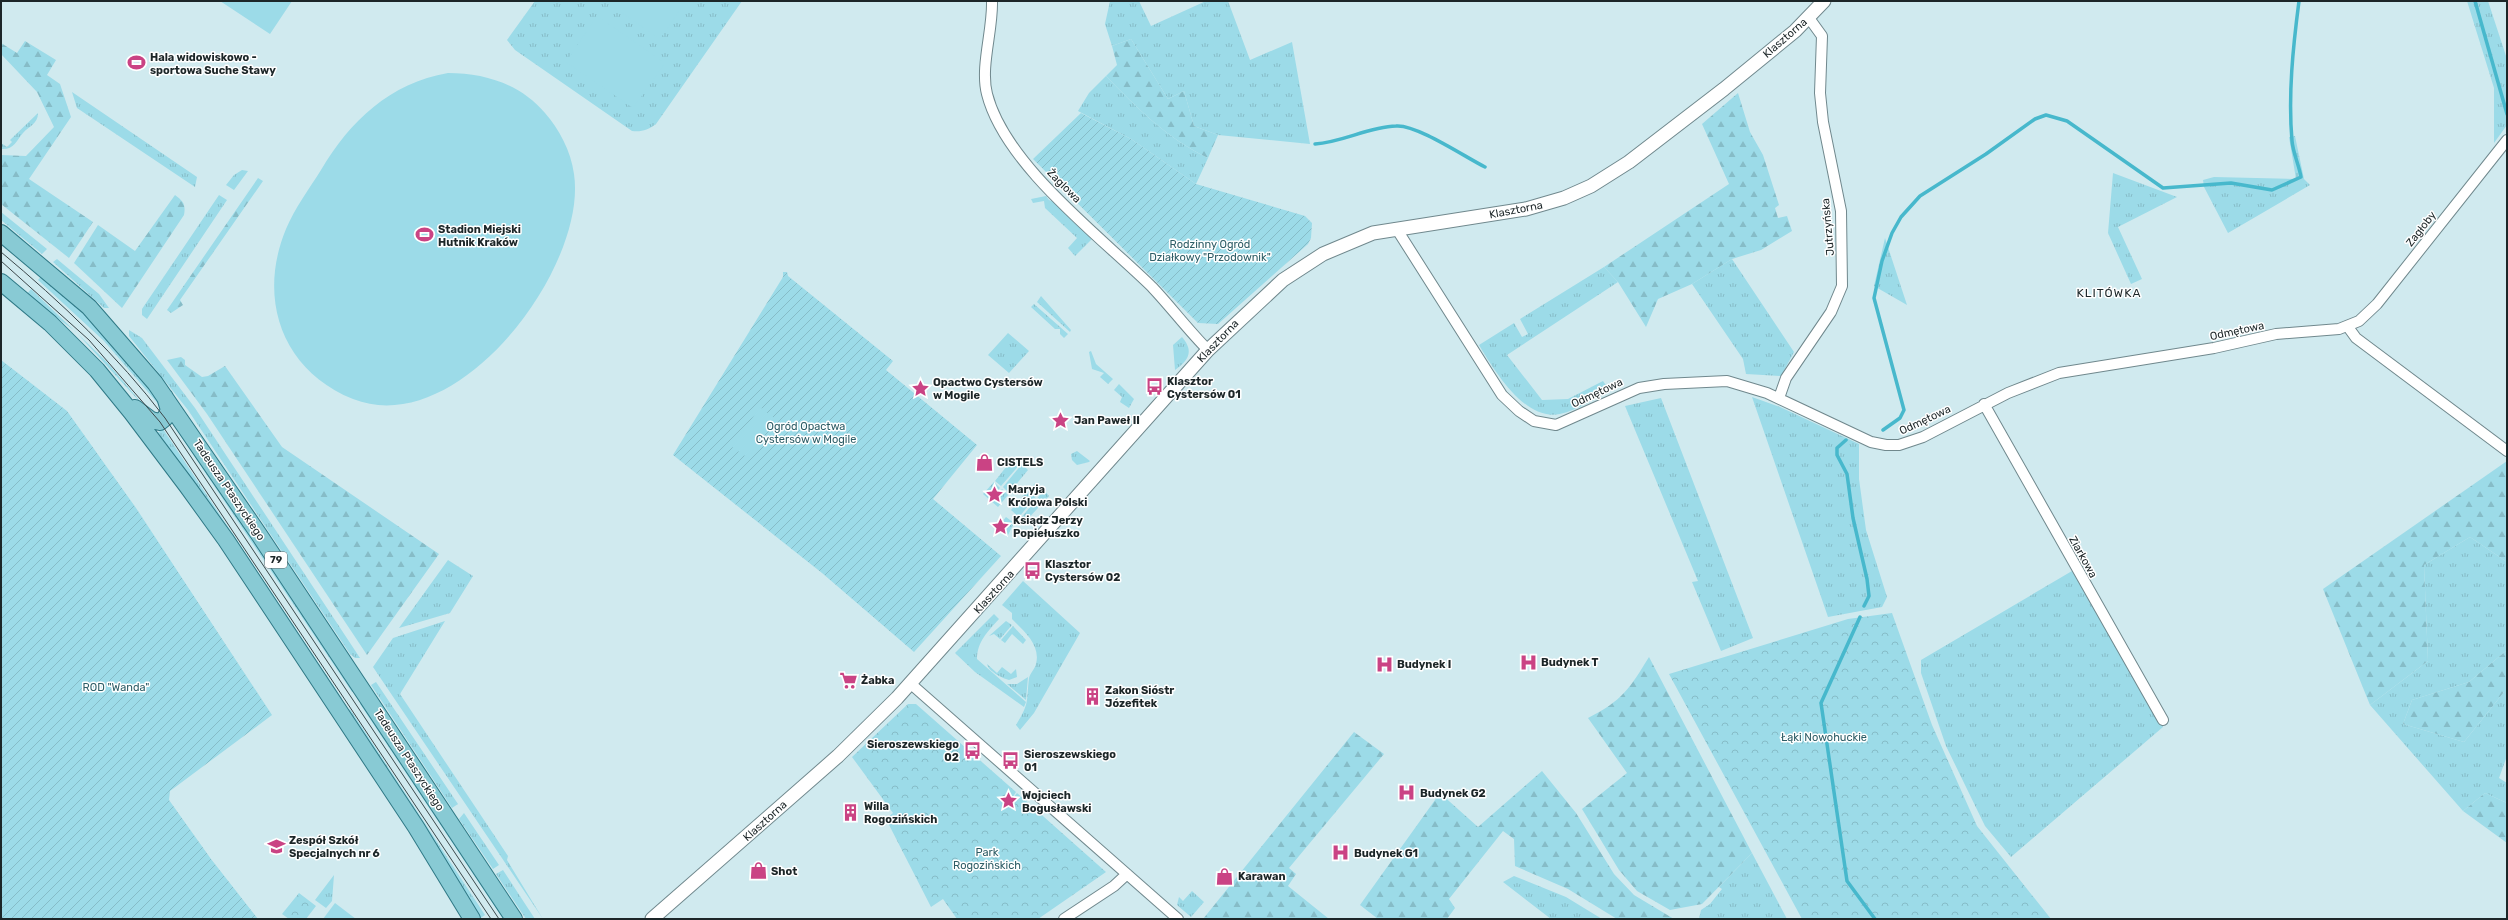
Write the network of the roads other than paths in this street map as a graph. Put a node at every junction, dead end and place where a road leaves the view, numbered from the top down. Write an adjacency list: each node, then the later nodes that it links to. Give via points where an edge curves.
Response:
1 (992, 1): 9 (street, Żaglowa, via 985,79 991,108 1000,127 1021,158 1043,183 1153,289)
2 (1824, 1): 3 (street, Klasztorna)
3 (1809, 18): 5 (street, Klasztorna, via 1785,40 1658,140 1615,172 1591,186 1564,198 1526,209); 12 (street, Jutrzyńska, via 1822,36 1820,93 1823,122 1841,211 1842,286 1831,312 1786,378)
4 (2507, 140): 8 (street, Zagłoby, via 2377,304 2364,317)
5 (1396, 228): 9 (street, Klasztorna, via 1349,242 1308,263 1268,292); 12 (street, Odmętowa, via 1498,389 1534,421 1556,425 1633,390 1664,384 1727,381)
6 (1, 233): 11 (main road, Tadeusza Ptaszyckiego / 79, via 101,318)
7 (1, 282): 10 (main road, via 69,342)
8 (2348, 327): 13 (street, Odmętowa, via 2328,331 2276,334 2214,348 2076,369 2030,384); 14 (street, via 2356,338)
9 (1208, 350): 15 (street, Klasztorna)
10 (117, 393): 11 (main road, via 148,418 157,422 163,420 168,413 169,407); 18 (main road, via 226,540 416,827)
11 (164, 396): 19 (main road, Tadeusza Ptaszyckiego / 79)
12 (1779, 398): 13 (street, Odmętowa, via 1865,439 1886,445 1899,445 1915,440)
13 (1984, 404): 16 (street, Ziarkowa)
14 (2507, 451)
15 (912, 684): 17 (street); 20 (street, Klasztorna, via 832,761)
16 (2163, 720)
17 (1127, 874): 21 (street, via 1114,886); 22 (street)
18 (472, 919)
19 (514, 919)
20 (652, 919)
21 (1064, 919)
22 (1178, 919)

